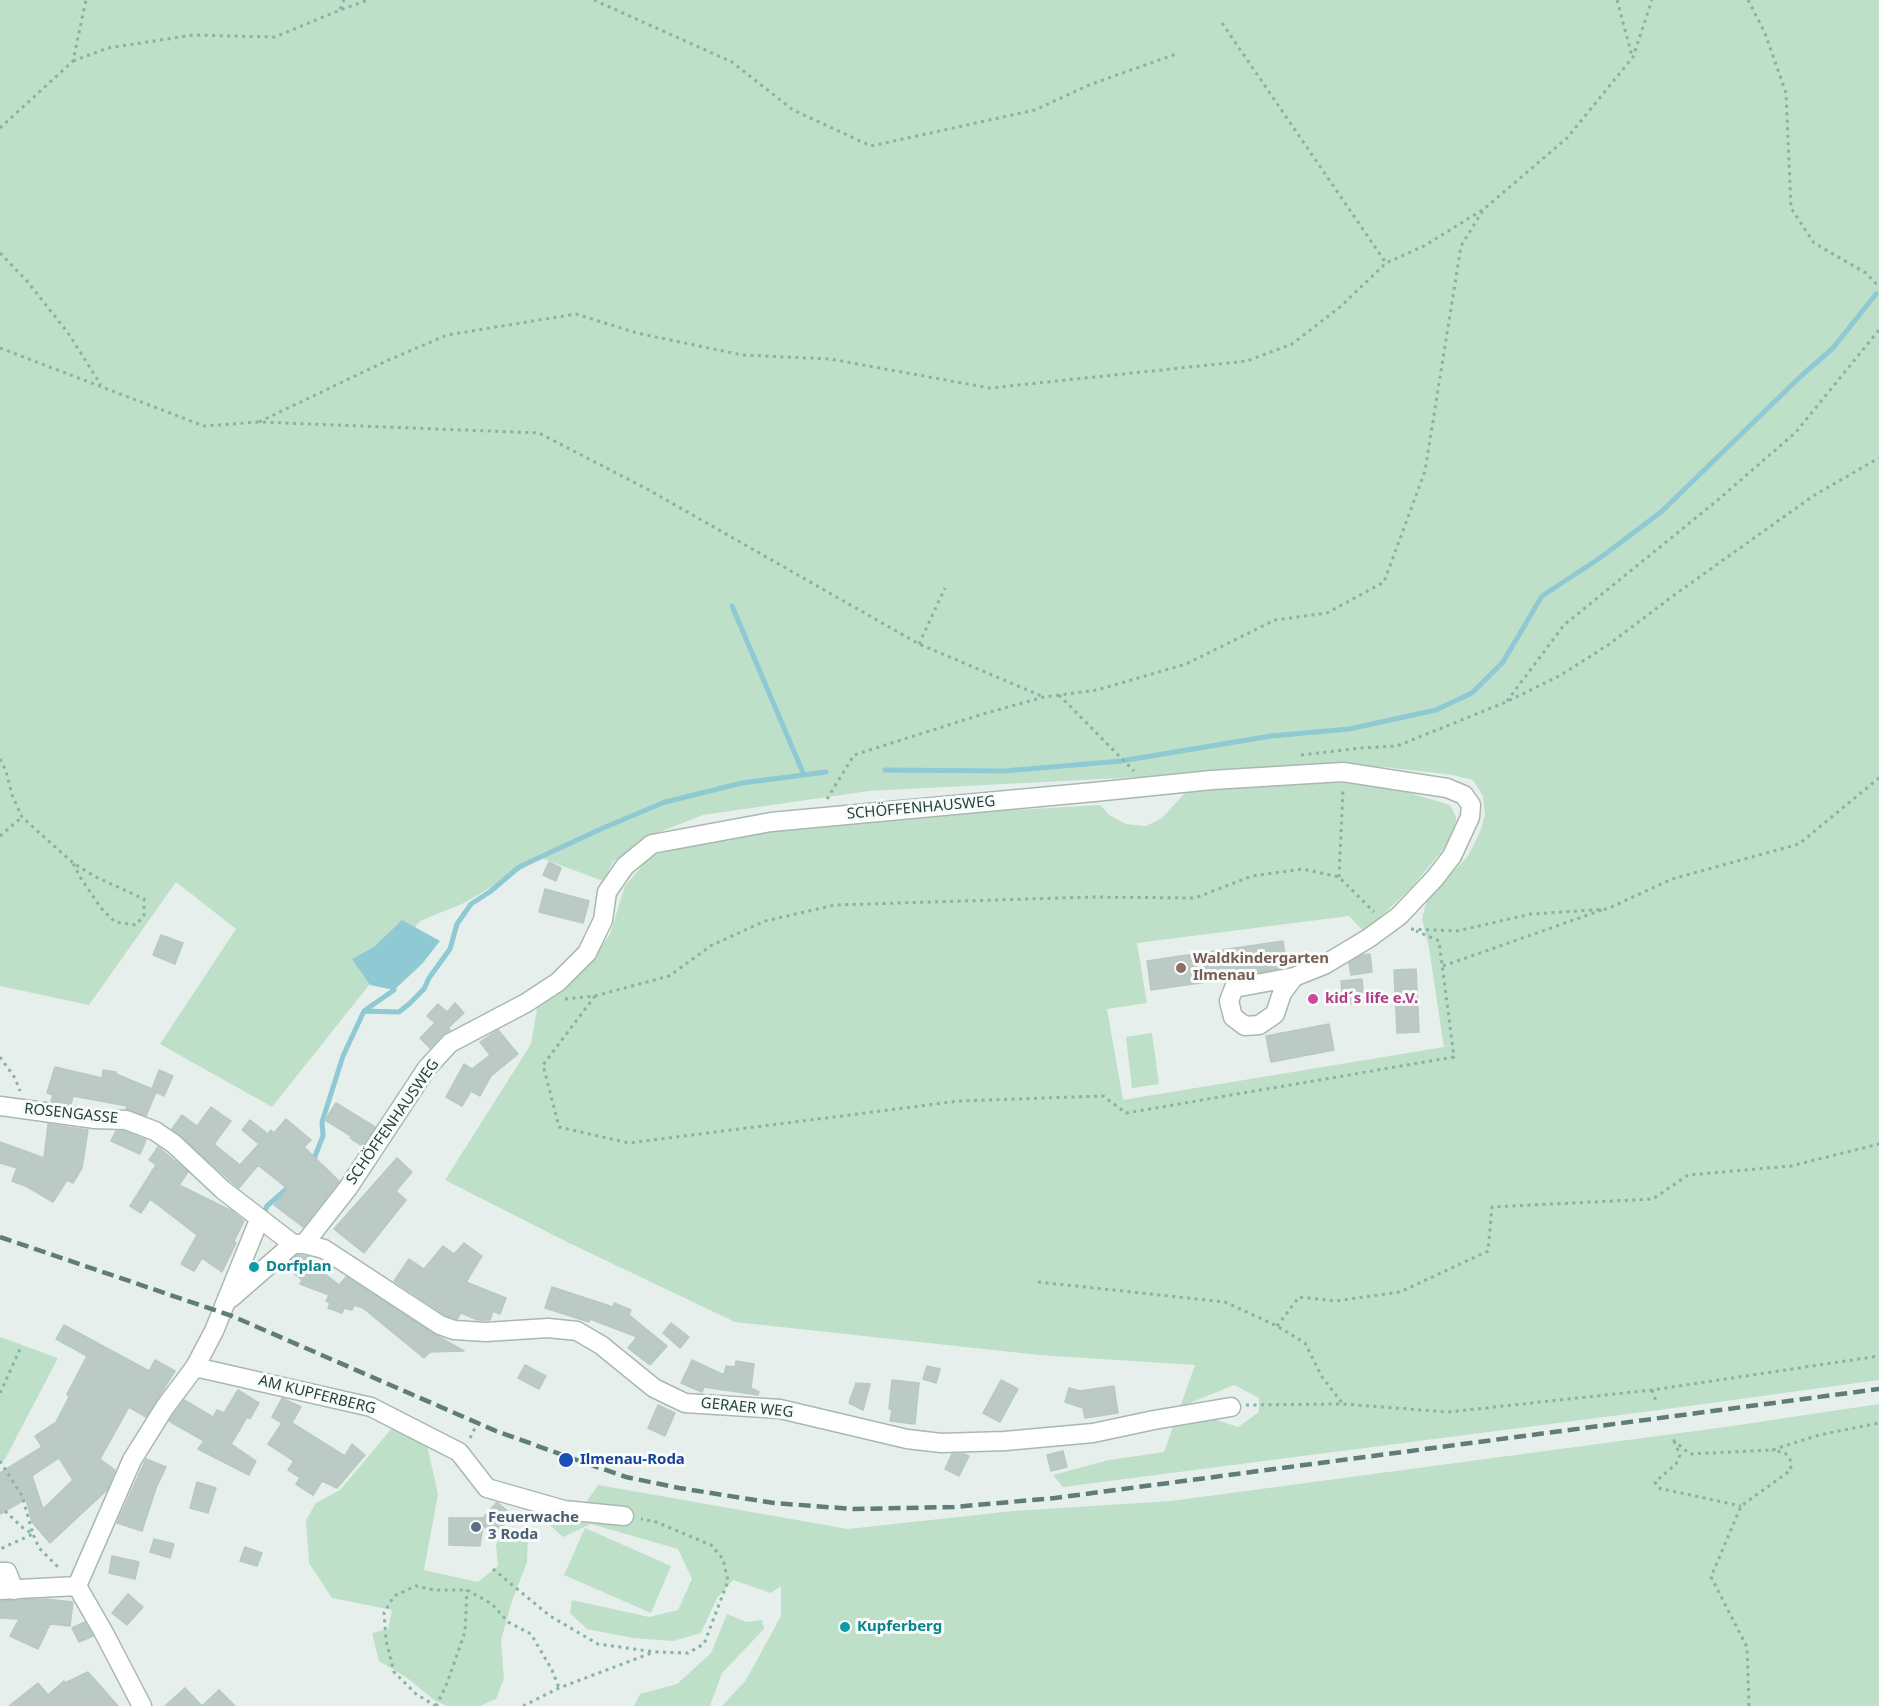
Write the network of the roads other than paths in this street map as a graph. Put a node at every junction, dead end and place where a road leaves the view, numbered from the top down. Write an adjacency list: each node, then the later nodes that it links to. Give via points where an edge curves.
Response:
1 (1294, 977): 4 (street, SCHÖFFENHAUSWEG, via 1324,965 1387,925 1415,900 1452,856 1470,817 1471,805 1464,795 1447,788 1343,772 1212,780 771,822 652,844 625,866 607,892 603,920 587,953 558,982 450,1043 428,1068 348,1188)
2 (0, 1106): 3 (street, ROSENGASSE, via 126,1120 155,1131)
3 (256, 1217): 4 (street); 5 (street)
4 (299, 1244): 5 (street); 7 (street, GERAER WEG, via 324,1249 440,1325 454,1330 578,1331 654,1388 685,1403 780,1409 941,1443 1093,1433)
5 (228, 1300): 6 (street)
6 (195, 1367): 8 (street, AM KUPFERBERG, via 371,1407 459,1452 487,1488 564,1510); 10 (street, via 132,1460)
7 (1231, 1407)
8 (624, 1516)
9 (0, 1572): 11 (street, via 7,1572)
10 (77, 1586): 11 (street); 12 (street)
11 (7, 1590)
12 (142, 1706)

